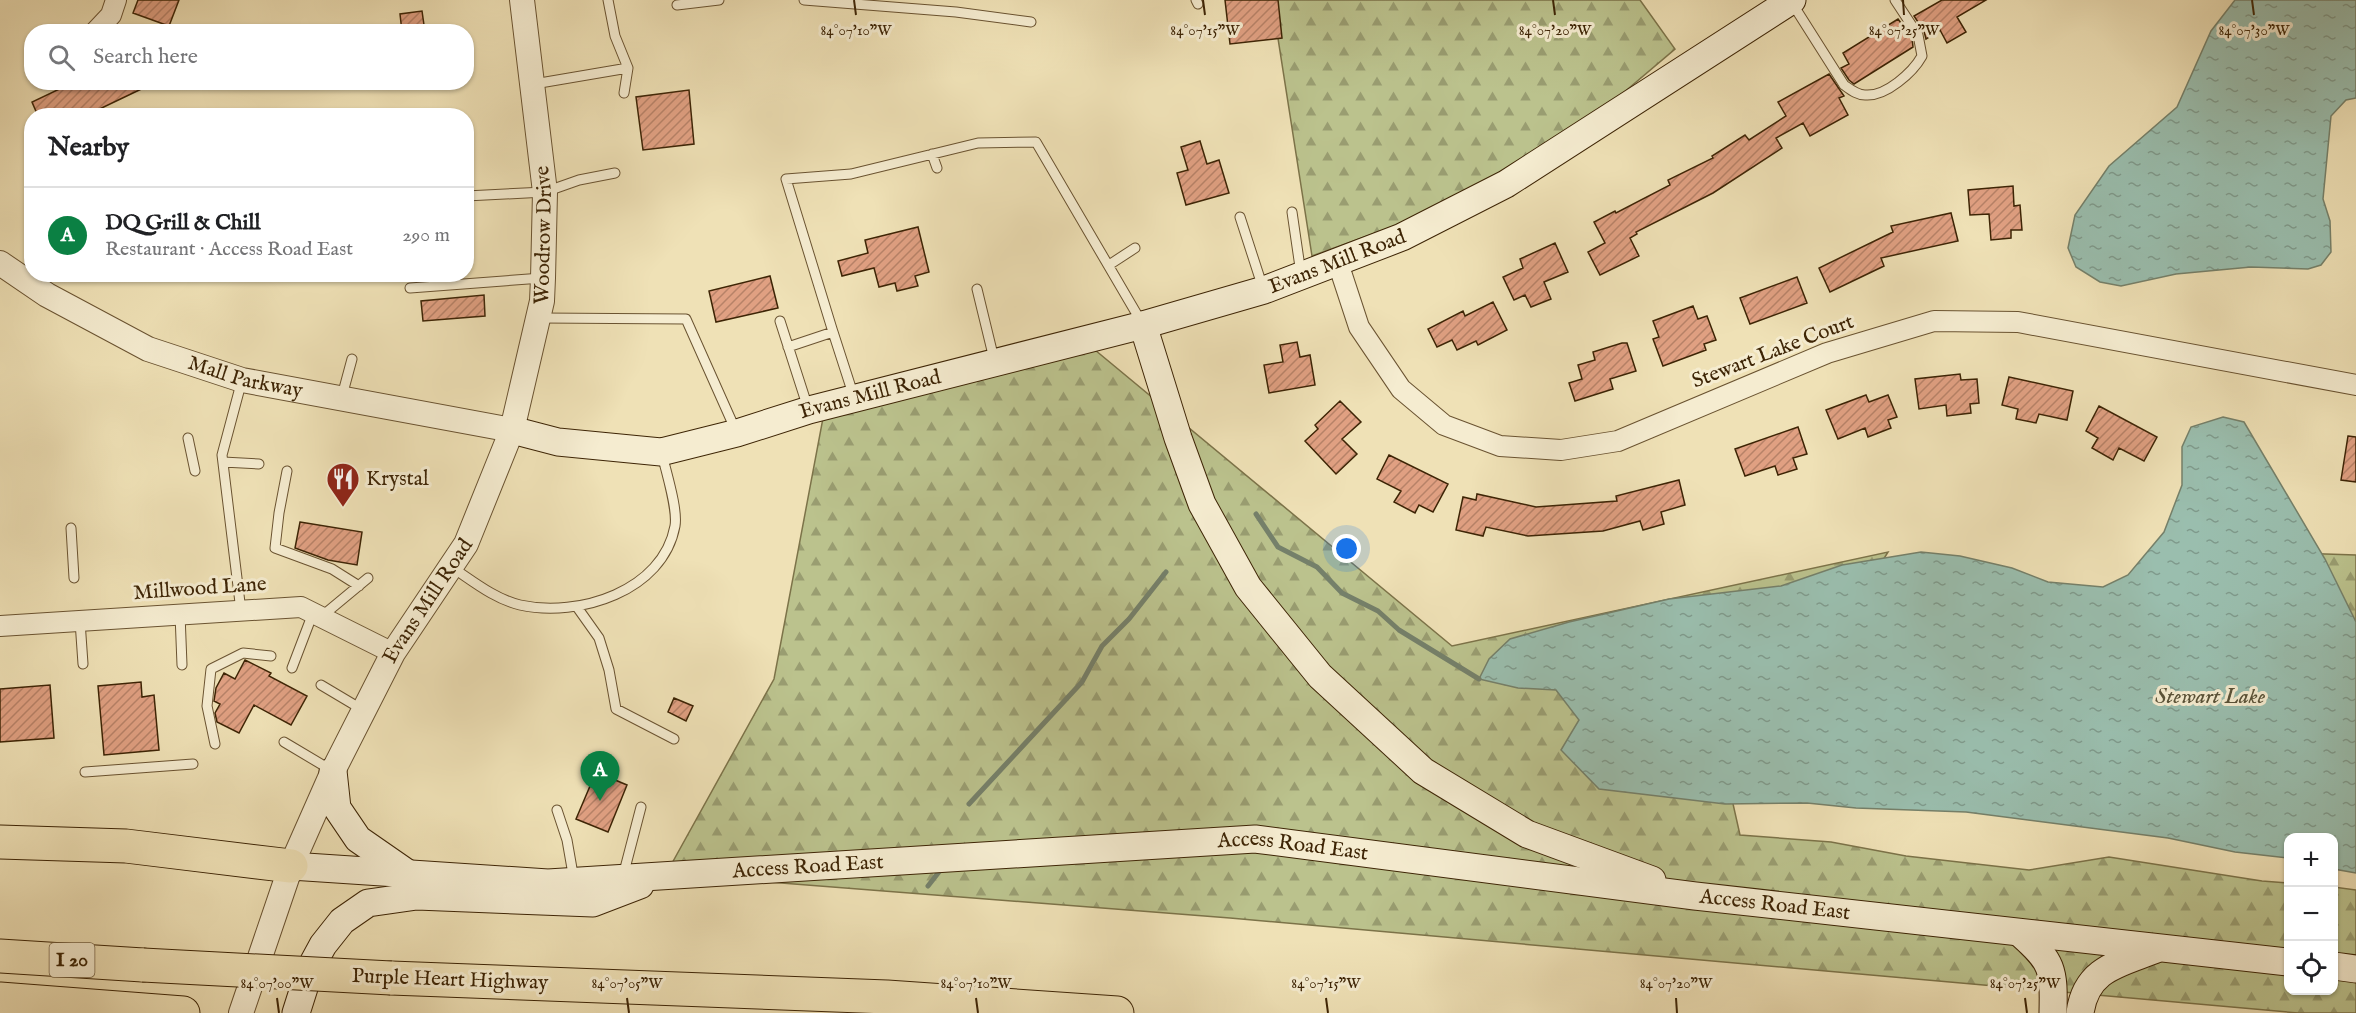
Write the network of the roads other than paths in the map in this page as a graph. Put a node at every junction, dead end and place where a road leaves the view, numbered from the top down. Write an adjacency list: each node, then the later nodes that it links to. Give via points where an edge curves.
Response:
1 (116, 0): 10 (street)
2 (522, 0): 12 (street, Woodrow Drive)
3 (608, 0): 11 (lane, via 615,36)
4 (718, 0): 8 (lane)
5 (804, 0): 9 (lane)
6 (1895, 0): 7 (lane, via 1918,35 1922,56 1887,89 1866,96 1844,85)
7 (1791, 1): 23 (main road, Evans Mill Road, via 1506,184 1402,237)
8 (677, 5)
9 (1031, 22)
10 (103, 24)
11 (628, 68): 12 (lane); 13 (lane)
12 (532, 84): 17 (street, Woodrow Drive)
13 (624, 93)
14 (932, 154): 15 (lane); 24 (lane, via 978,143 1036,142); 35 (lane, via 851,174 786,179)
15 (937, 168)
16 (615, 173): 17 (lane)
17 (545, 192): 18 (lane); 26 (street, Woodrow Drive)
18 (474, 196)
19 (1292, 212): 25 (lane)
20 (1240, 217): 31 (lane)
21 (1135, 248): 24 (lane)
22 (0, 263): 27 (street, Mall Parkway)
23 (1338, 263): 25 (main road, Evans Mill Road); 40 (street, Stewart Lake Court, via 1359,327 1401,389 1444,425 1500,446 1561,450 1618,441 1827,353 1934,321 2018,322)
24 (1109, 265): 34 (lane)
25 (1302, 276): 31 (main road, Evans Mill Road)
26 (543, 278): 29 (lane); 32 (street, Woodrow Drive)
27 (24, 279)
28 (28, 282): 39 (street, Mall Parkway, via 148,349)
29 (410, 288)
30 (977, 289): 38 (lane)
31 (1264, 290): 34 (main road, Evans Mill Road)
32 (538, 318): 44 (street, Woodrow Drive); 45 (lane, via 686,319)
33 (780, 321): 36 (lane)
34 (1143, 325): 38 (main road, Evans Mill Road); 84 (main road, via 1202,504 1248,587 1320,676 1423,771 1527,834)
35 (833, 332): 36 (lane); 41 (lane)
36 (788, 346): 43 (lane)
37 (352, 358): 42 (lane)
38 (994, 362): 41 (main road, Evans Mill Road)
39 (242, 380): 42 (street, Mall Parkway); 48 (lane)
40 (2356, 385)
41 (854, 398): 43 (main road, Evans Mill Road)
42 (342, 399): 44 (street, Mall Parkway)
43 (809, 410): 45 (main road, Evans Mill Road)
44 (512, 430): 47 (main road, Evans Mill Road, via 558,442); 53 (street, Evans Mill Road, via 466,543)
45 (737, 433): 47 (main road, Evans Mill Road)
46 (188, 438): 50 (lane)
47 (661, 452): 57 (lane, via 675,524 668,550 647,577 611,596)
48 (223, 462): 49 (lane); 58 (lane)
49 (259, 465)
50 (195, 471)
51 (287, 471): 56 (lane, via 275,548 332,569)
52 (71, 528): 54 (lane)
53 (451, 567): 57 (lane, via 491,593 519,605); 63 (street, Evans Mill Road)
54 (74, 578)
55 (368, 578): 56 (lane)
56 (359, 586): 60 (lane)
57 (577, 607): 70 (lane, via 599,638 616,710)
58 (241, 611): 59 (street, Millwood Lane); 60 (street, Millwood Lane, via 301,607)
59 (180, 614): 61 (street, Millwood Lane); 66 (lane)
60 (317, 615): 63 (street, Millwood Lane); 67 (lane)
61 (80, 621): 62 (street, Millwood Lane); 65 (lane)
62 (0, 626)
63 (393, 653): 69 (street, Evans Mill Road)
64 (271, 656): 72 (lane, via 243,653 210,669 207,706)
65 (83, 663)
66 (182, 665)
67 (292, 669)
68 (321, 685): 69 (lane)
69 (363, 710): 74 (street, Evans Mill Road)
70 (674, 738)
71 (284, 742): 74 (lane)
72 (215, 744)
73 (193, 764): 75 (lane)
74 (333, 771): 79 (street, Evans Mill Road); 80 (main road, via 337,808 358,839)
75 (85, 772)
76 (641, 807): 82 (lane)
77 (557, 810): 83 (lane)
78 (0, 842): 79 (highway, via 126,846)
79 (291, 866): 80 (main road, Access Road East); 93 (street, Evans Mill Road)
80 (408, 874): 83 (main road, Access Road East, via 548,883)
81 (663, 875): 82 (main road, Access Road East); 84 (main road, Access Road East, via 1255,839); 94 (main road, via 593,903 417,896 368,903 342,921 323,945 310,969)
82 (622, 878): 83 (main road, Access Road East)
83 (574, 881)
84 (1695, 896): 85 (main road, Access Road East)
85 (2020, 933): 86 (main road, Access Road East); 96 (main road, via 2041,952 2050,968)
86 (2158, 949): 88 (main road, Access Road East); 97 (main road, via 2111,967 2089,983)
87 (0, 956): 95 (highway, Purple Heart Highway / I 20, bridge, via 391,978 887,997)
88 (2284, 962)
89 (2338, 967): 90 (main road)
90 (2356, 969)
91 (0, 999): 92 (highway, I 20)
92 (183, 1013)
93 (241, 1013)
94 (296, 1013)
95 (1117, 1013)
96 (2053, 1013)
97 (2080, 1013)

